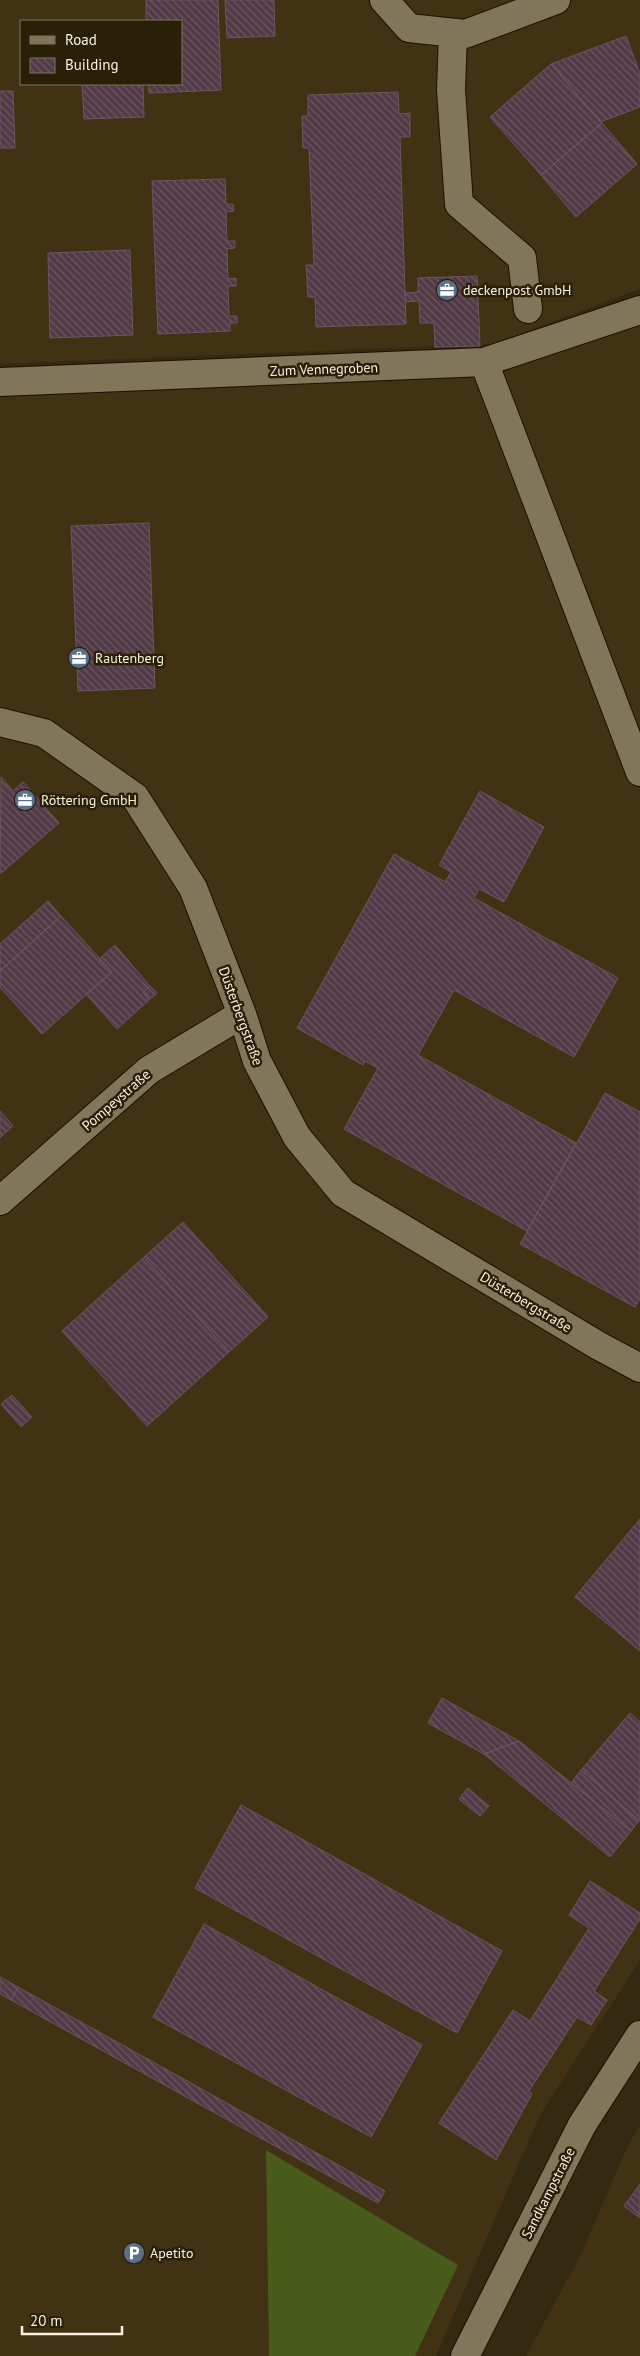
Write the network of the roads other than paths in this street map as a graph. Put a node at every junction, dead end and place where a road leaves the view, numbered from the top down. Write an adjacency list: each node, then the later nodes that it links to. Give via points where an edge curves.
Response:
1 (384, 0): 3 (street, via 409,28)
2 (556, 0): 3 (street, via 465,34)
3 (453, 33): 4 (street, via 451,90 459,204 522,258)
4 (528, 309)
5 (640, 310): 6 (street, Zum Vennegroben)
6 (484, 362): 7 (street, Zum Vennegroben); 9 (street)
7 (0, 382)
8 (0, 722): 10 (street, Düsterbergstraße, via 44,733 135,797 193,888)
9 (640, 772)
10 (242, 1014): 11 (street, Pompeystraße, via 149,1070); 12 (street, Düsterbergstraße, via 257,1061 297,1137 343,1193)
11 (0, 1201)
12 (640, 1368)
13 (640, 2035): 14 (street, Sandkampstraße, via 582,2125)
14 (465, 2356)

